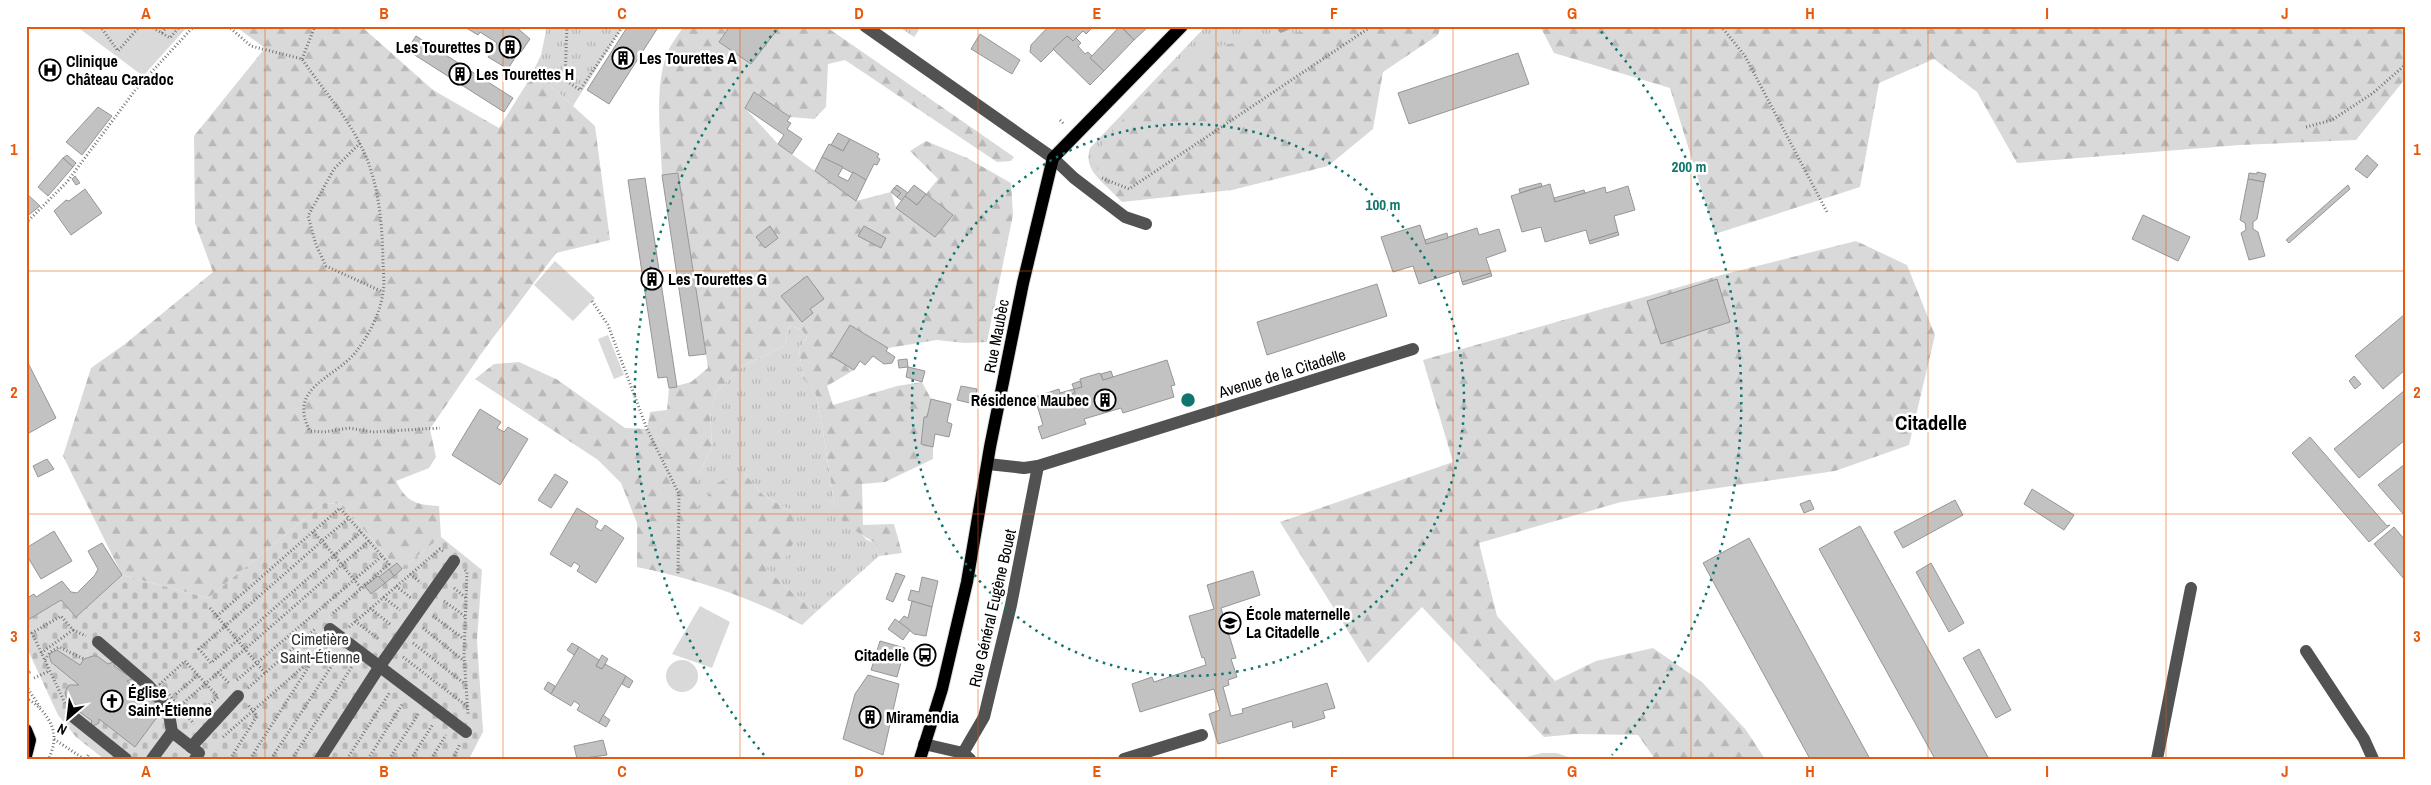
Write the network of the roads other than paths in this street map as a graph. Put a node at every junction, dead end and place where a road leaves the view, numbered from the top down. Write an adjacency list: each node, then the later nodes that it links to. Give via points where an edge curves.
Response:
1 (865, 26): 3 (street)
2 (1182, 26): 3 (main road)
3 (1053, 158): 4 (street, via 1125,217); 6 (main road, Rue Maubèc, via 1023,283)
4 (1146, 224)
5 (1413, 349): 7 (street, Avenue de la Citadelle)
6 (988, 464): 7 (street, Avenue de la Citadelle, via 1024,468); 20 (main road, Rue Maubèc, via 967,582 942,689)
7 (1038, 466): 23 (street, Rue Général Eugène Bouet, via 1013,596 984,717)
8 (454, 561): 13 (street)
9 (2191, 588): 30 (street)
10 (330, 629): 13 (street)
11 (98, 642): 17 (street, via 148,685 168,708)
12 (2306, 651): 31 (street, via 2364,739)
13 (380, 666): 18 (street); 27 (street)
14 (238, 696): 21 (street)
15 (71, 715): 25 (street)
16 (26, 730): 22 (main road, via 30,740)
17 (172, 732): 21 (street); 26 (street)
18 (466, 732)
19 (1202, 736): 29 (street)
20 (924, 744): 23 (street); 28 (main road, Rue Maubèc)
21 (193, 753)
22 (26, 756): 24 (main road)
23 (967, 756)
24 (32, 759)
25 (126, 759)
26 (152, 759)
27 (320, 759)
28 (920, 759)
29 (1124, 759)
30 (2157, 759)
31 (2373, 759)

